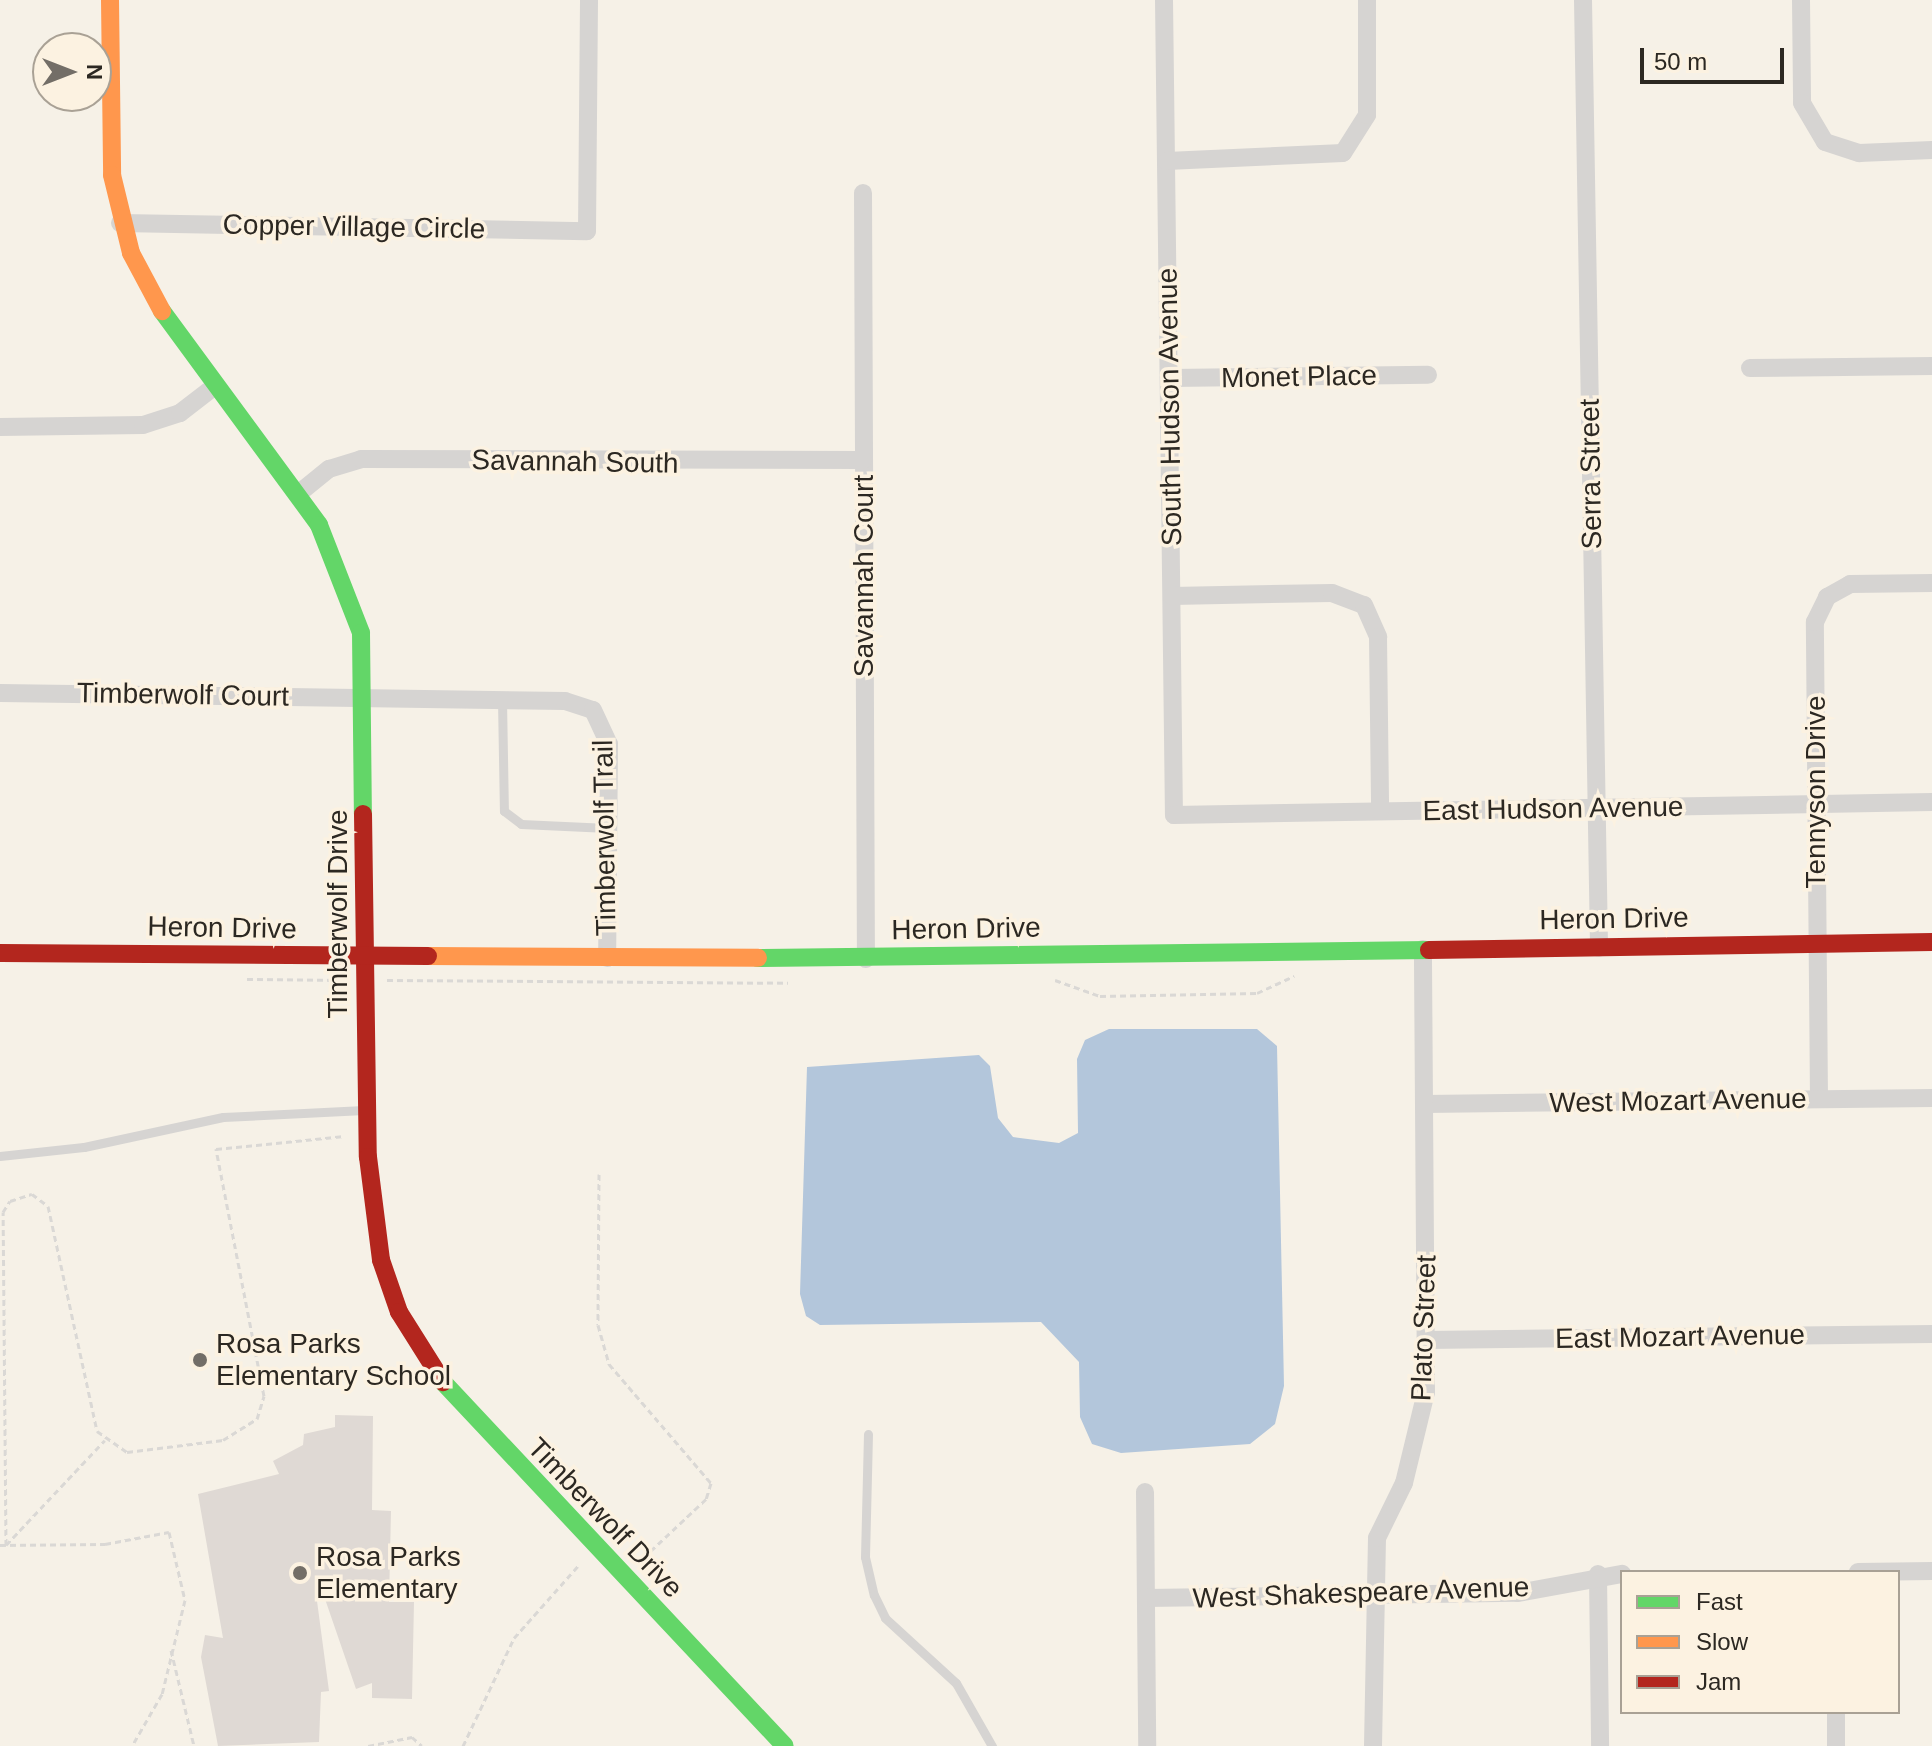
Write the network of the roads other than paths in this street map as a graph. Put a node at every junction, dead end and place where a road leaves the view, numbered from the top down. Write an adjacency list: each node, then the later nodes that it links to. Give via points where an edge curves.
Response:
1 (110, 0): 10 (street, Timberwolf Drive, via 110,144)
2 (589, 0): 10 (street, Copper Village Circle, via 587,231)
3 (1164, 0): 8 (street, South Hudson Avenue)
4 (1367, 0): 8 (street, via 1367,115 1343,153)
5 (1583, 0): 26 (street, Serra Street)
6 (1801, 0): 7 (street, via 1802,103 1825,142 1859,153)
7 (1932, 150)
8 (1167, 161): 14 (street, South Hudson Avenue)
9 (863, 193): 17 (street, Savannah Court)
10 (120, 223): 15 (street, Timberwolf Drive, via 146,287)
11 (1932, 366): 12 (street)
12 (1750, 368)
13 (1428, 375): 14 (street, Monet Place)
14 (1171, 378): 20 (street, South Hudson Avenue)
15 (215, 386): 16 (street, via 180,413 143,425); 18 (street, Timberwolf Drive)
16 (0, 427)
17 (863, 460): 18 (street, Savannah South, via 361,459 329,469); 37 (street, Savannah Court)
18 (298, 494): 22 (street, Timberwolf Drive, via 350,595)
19 (1932, 583): 25 (street, Tennyson Drive, via 1850,584 1818,609)
20 (1172, 596): 27 (street, via 1332,593 1364,605 1378,637); 28 (street, South Hudson Avenue)
21 (0, 693): 22 (street, Timberwolf Court)
22 (365, 697): 23 (street, Timberwolf Trail); 35 (street, Timberwolf Drive)
23 (502, 699): 29 (street, Timberwolf Trail, via 565,701 593,710 609,744); 29 (lane, via 504,811 521,824)
24 (1932, 802): 25 (street, East Hudson Avenue)
25 (1815, 805): 26 (street, East Hudson Avenue); 31 (street, Tennyson Drive)
26 (1597, 808): 27 (street, East Hudson Avenue); 32 (street, Serra Street)
27 (1380, 811): 28 (street, East Hudson Avenue)
28 (1174, 815)
29 (608, 828): 36 (street, Timberwolf Trail)
30 (1932, 942): 31 (street, Heron Drive)
31 (1816, 944): 32 (street, Heron Drive); 39 (street, Tennyson Drive)
32 (1599, 948): 33 (street, Heron Drive)
33 (1423, 949): 37 (street, Heron Drive); 40 (street, Plato Street)
34 (0, 953): 35 (street, Heron Drive)
35 (366, 957): 36 (street, Heron Drive); 41 (street, Timberwolf Drive)
36 (607, 958): 37 (street, Heron Drive)
37 (866, 959)
38 (1932, 1098): 39 (street, West Mozart Avenue)
39 (1819, 1099): 40 (street, West Mozart Avenue)
40 (1425, 1104): 44 (street, Plato Street)
41 (367, 1110): 42 (lane, via 223,1117 84,1147); 54 (street, Timberwolf Drive, via 381,1260 427,1361 456,1404)
42 (0, 1156)
43 (1932, 1334): 44 (street, East Mozart Avenue)
44 (1427, 1340): 51 (street, Plato Street, via 1420,1426 1404,1483 1377,1538)
45 (868, 1434): 55 (lane, via 865,1557 874,1595 885,1618 956,1683)
46 (1145, 1492): 52 (street)
47 (1900, 1571): 48 (street)
48 (1932, 1571)
49 (1598, 1574): 50 (street, West Shakespeare Avenue); 51 (street, West Shakespeare Avenue, via 1518,1593); 58 (street)
50 (1620, 1574)
51 (1371, 1593): 52 (street, West Shakespeare Avenue); 57 (street, Plato Street)
52 (1146, 1598): 56 (street)
53 (1836, 1714): 59 (street)
54 (785, 1746)
55 (992, 1746)
56 (1147, 1746)
57 (1373, 1746)
58 (1600, 1746)
59 (1836, 1746)

